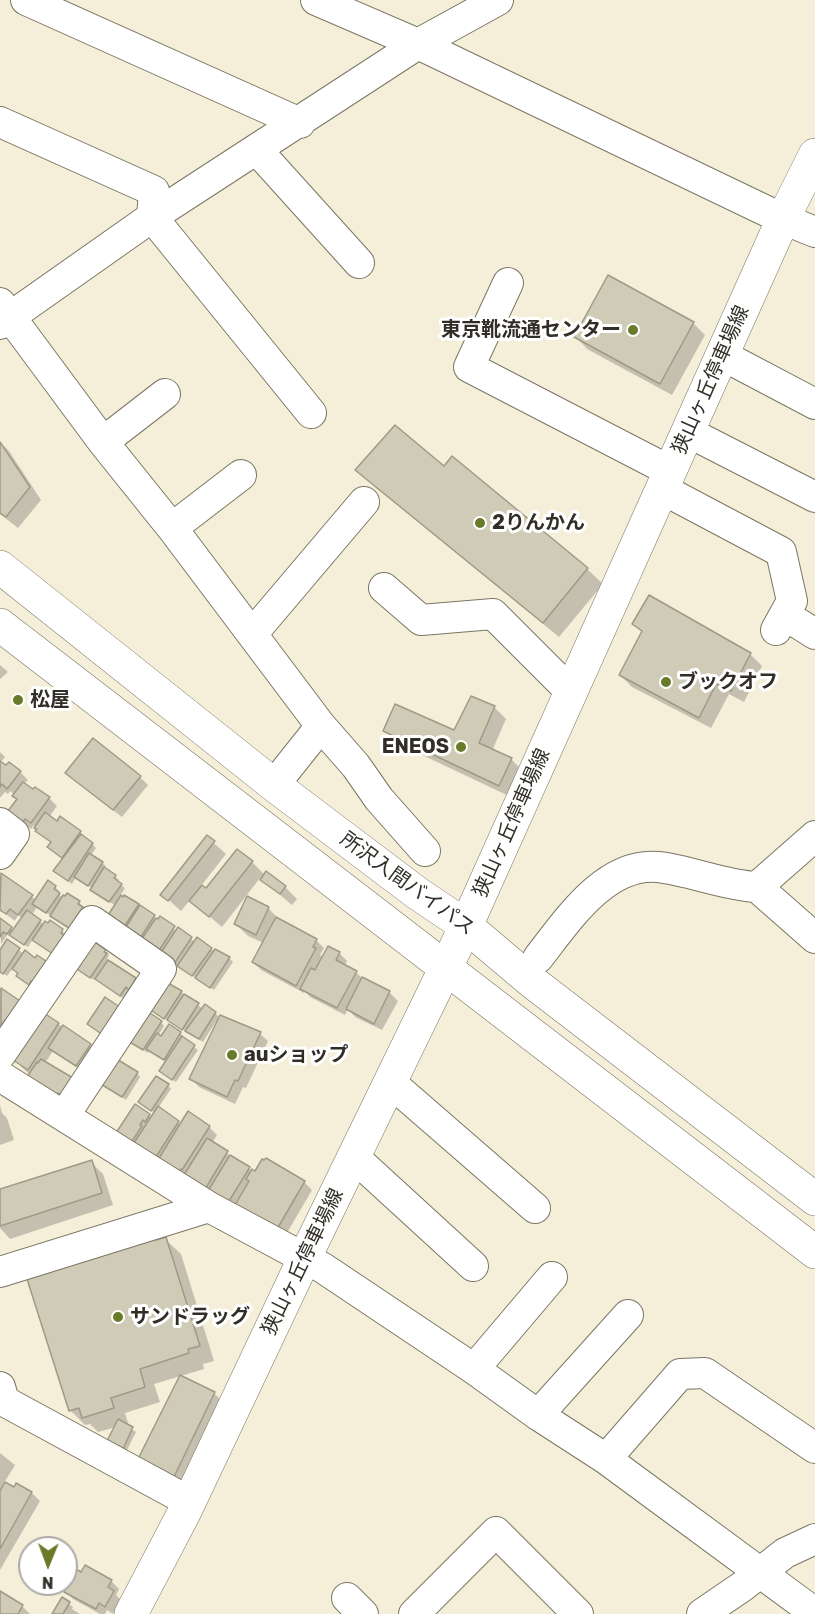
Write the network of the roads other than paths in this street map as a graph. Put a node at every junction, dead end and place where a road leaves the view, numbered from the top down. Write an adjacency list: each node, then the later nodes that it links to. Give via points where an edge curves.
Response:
1 (26, 0): 4 (street)
2 (316, 0): 5 (street)
3 (498, 0): 5 (street)
4 (83, 11): 7 (street)
5 (418, 44): 7 (street); 11 (street)
6 (0, 122): 10 (street, via 153,191)
7 (300, 123): 8 (street)
8 (257, 150): 10 (street); 13 (street)
9 (815, 155): 11 (main road, 狭山ヶ丘停車場線)
10 (152, 217): 15 (street); 19 (street)
11 (783, 219): 12 (street); 16 (main road, 狭山ヶ丘停車場線)
12 (815, 232)
13 (359, 263)
14 (508, 283): 23 (street, via 469,367)
15 (3, 315): 21 (street)
16 (722, 355): 18 (street); 20 (main road, 狭山ヶ丘停車場線)
17 (165, 394): 21 (street)
18 (815, 404)
19 (311, 413)
20 (688, 432): 23 (main road, 狭山ヶ丘停車場線); 24 (street)
21 (103, 442): 26 (street)
22 (241, 475): 26 (street)
23 (666, 480): 31 (street, via 780,552 792,601 780,622); 32 (main road, 狭山ヶ丘停車場線)
24 (815, 497)
25 (364, 502): 30 (street)
26 (172, 528): 30 (street)
27 (0, 567): 34 (main road, 所沢入間バイパス)
28 (384, 588): 32 (street, via 421,620 493,614)
29 (0, 625): 43 (main road, 所沢入間バイパス)
30 (253, 633): 33 (street)
31 (815, 634)
32 (571, 692): 40 (main road, 狭山ヶ丘停車場線)
33 (321, 726): 34 (street); 37 (street)
34 (274, 786): 40 (main road, 所沢入間バイパス)
35 (0, 823): 38 (street, via 14,834)
36 (815, 836): 39 (street)
37 (424, 851)
38 (0, 854)
39 (757, 887): 41 (street); 42 (street, via 657,867 633,868 609,880 574,911)
40 (466, 926): 43 (main road, 狭山ヶ丘停車場線); 49 (main road, 所沢入間バイパス, via 531,981)
41 (815, 938)
42 (538, 958)
43 (446, 968): 46 (main road, 狭山ヶ丘停車場線); 52 (main road, 所沢入間バイパス)
44 (0, 1055): 47 (street, via 92,921 161,969)
45 (0, 1076): 47 (street)
46 (390, 1082): 48 (main road, 狭山ヶ丘停車場線); 51 (street)
47 (64, 1116): 50 (street)
48 (354, 1157): 53 (main road, 狭山ヶ丘停車場線); 54 (street)
49 (815, 1199)
50 (209, 1207): 53 (street); 55 (street)
51 (536, 1208)
52 (815, 1252)
53 (305, 1257): 58 (street); 63 (main road, 狭山ヶ丘停車場線)
54 (473, 1266)
55 (0, 1272)
56 (552, 1277): 58 (street)
57 (628, 1315): 60 (street)
58 (474, 1369): 60 (street)
59 (0, 1387): 63 (street, via 4,1401)
60 (537, 1415): 62 (street)
61 (815, 1448): 62 (street, via 705,1372 680,1374)
62 (606, 1459): 65 (street)
63 (190, 1502): 67 (main road, 狭山ヶ丘停車場線)
64 (815, 1539): 65 (street, via 784,1553)
65 (760, 1572): 66 (street); 70 (street)
66 (815, 1613)
67 (131, 1614)
68 (414, 1614): 69 (street, via 496,1532)
69 (578, 1614)
70 (702, 1614)

